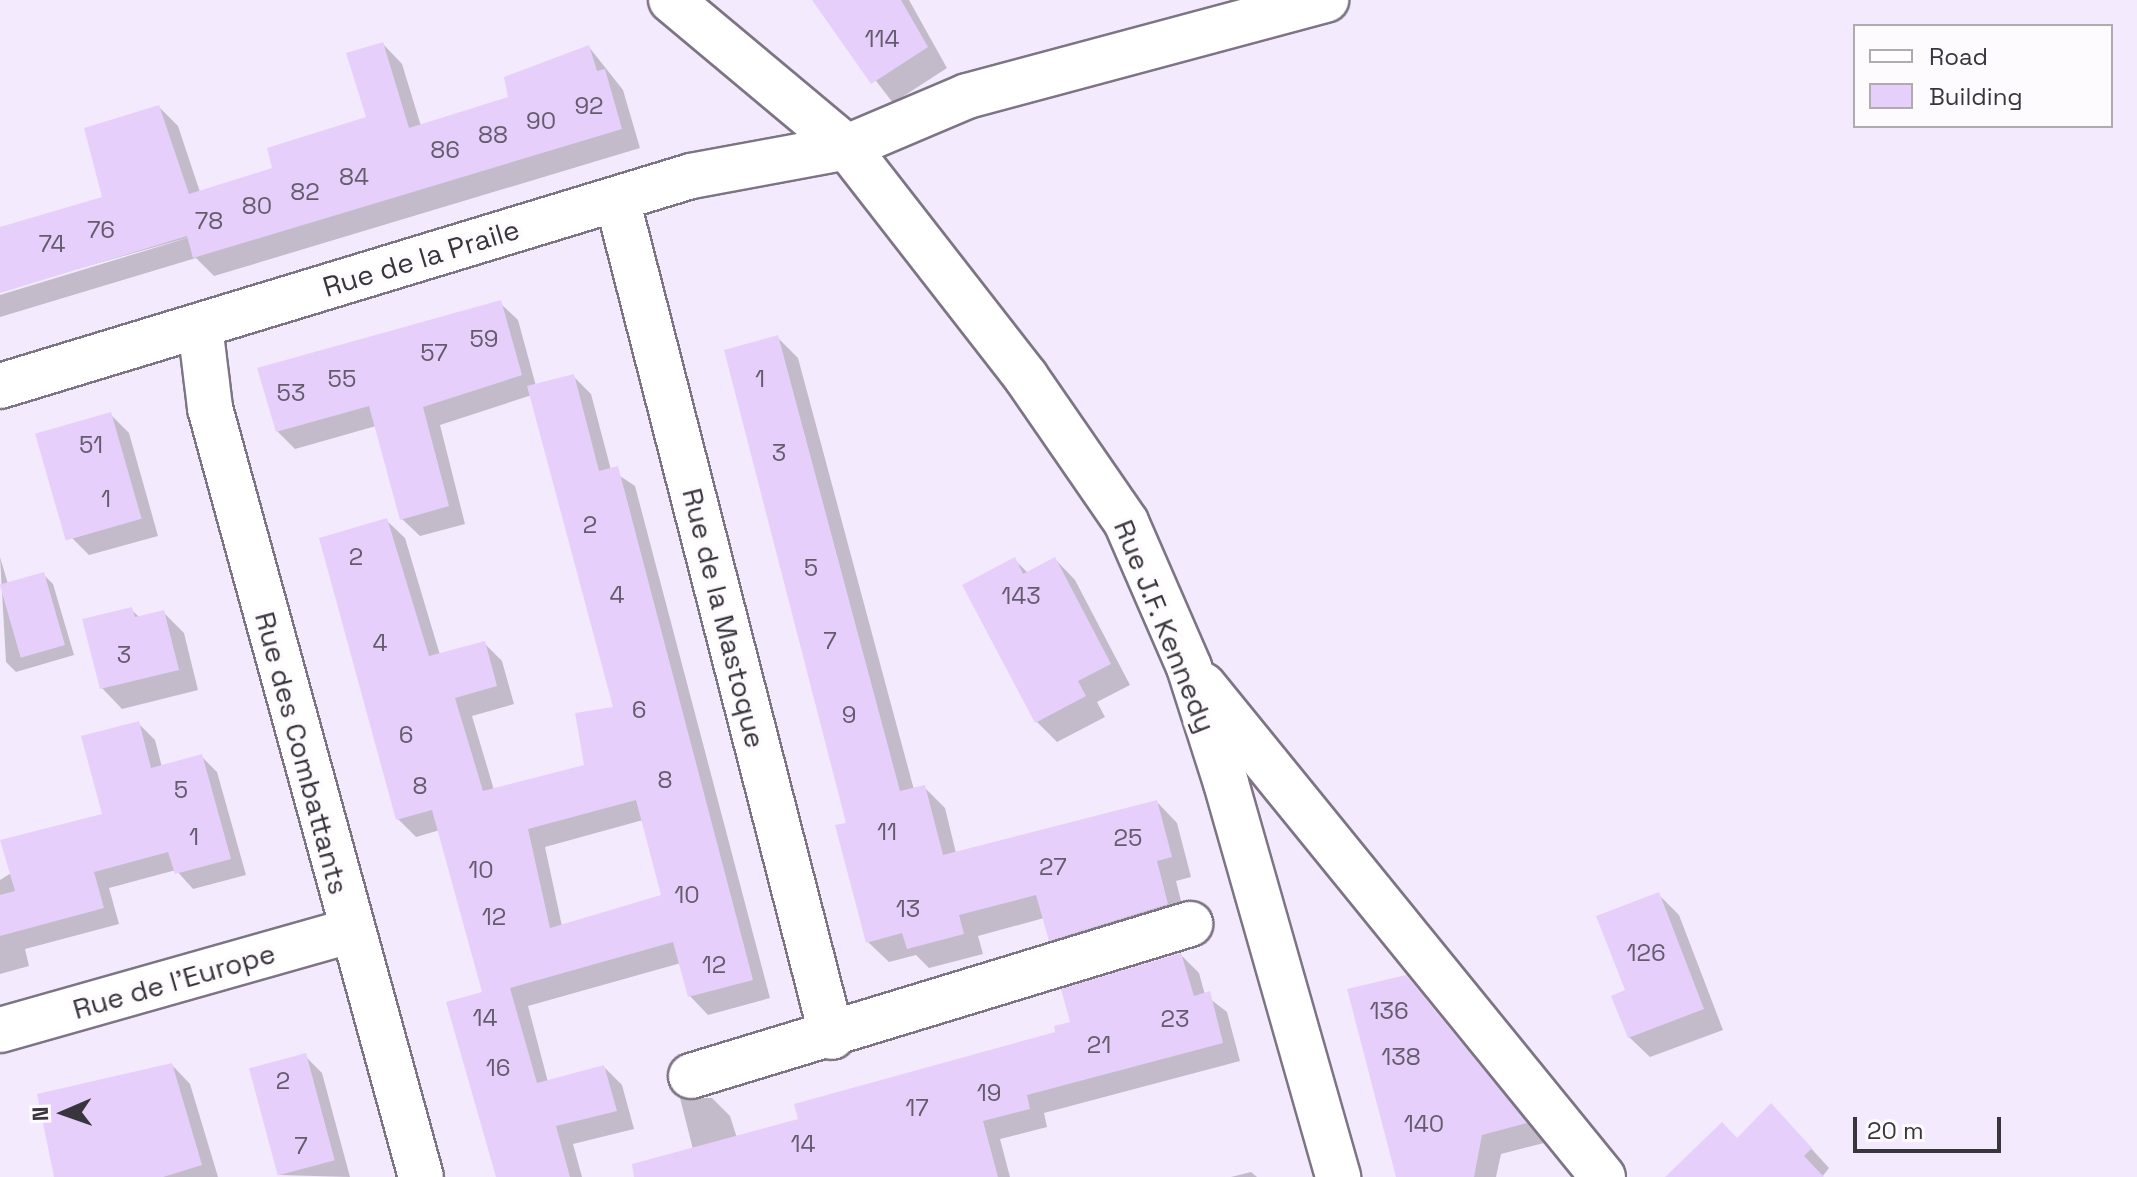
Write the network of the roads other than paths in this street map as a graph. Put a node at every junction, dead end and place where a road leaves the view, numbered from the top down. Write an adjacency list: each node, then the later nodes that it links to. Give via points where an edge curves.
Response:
1 (671, 0): 3 (street, Rue J.F. Kennedy)
2 (1326, 0): 3 (street, Rue de la Praile, via 967,96)
3 (847, 147): 4 (street, Rue de la Praile, via 691,176); 7 (street, Rue J.F. Kennedy, via 1026,377 1126,522)
4 (617, 199): 5 (street, Rue de la Praile); 11 (street, Rue de la Mastoque)
5 (200, 326): 6 (street, Rue de la Praile); 9 (street, Rue des Combattants, via 210,408)
6 (0, 386)
7 (1189, 667): 14 (street, Rue J.F. Kennedy); 15 (street)
8 (1190, 924): 11 (street)
9 (349, 931): 10 (street, Rue de l'Europe); 13 (street, Rue des Combattants)
10 (0, 1030)
11 (832, 1037): 12 (street)
12 (691, 1076)
13 (421, 1177)
14 (1338, 1177)
15 (1603, 1177)

